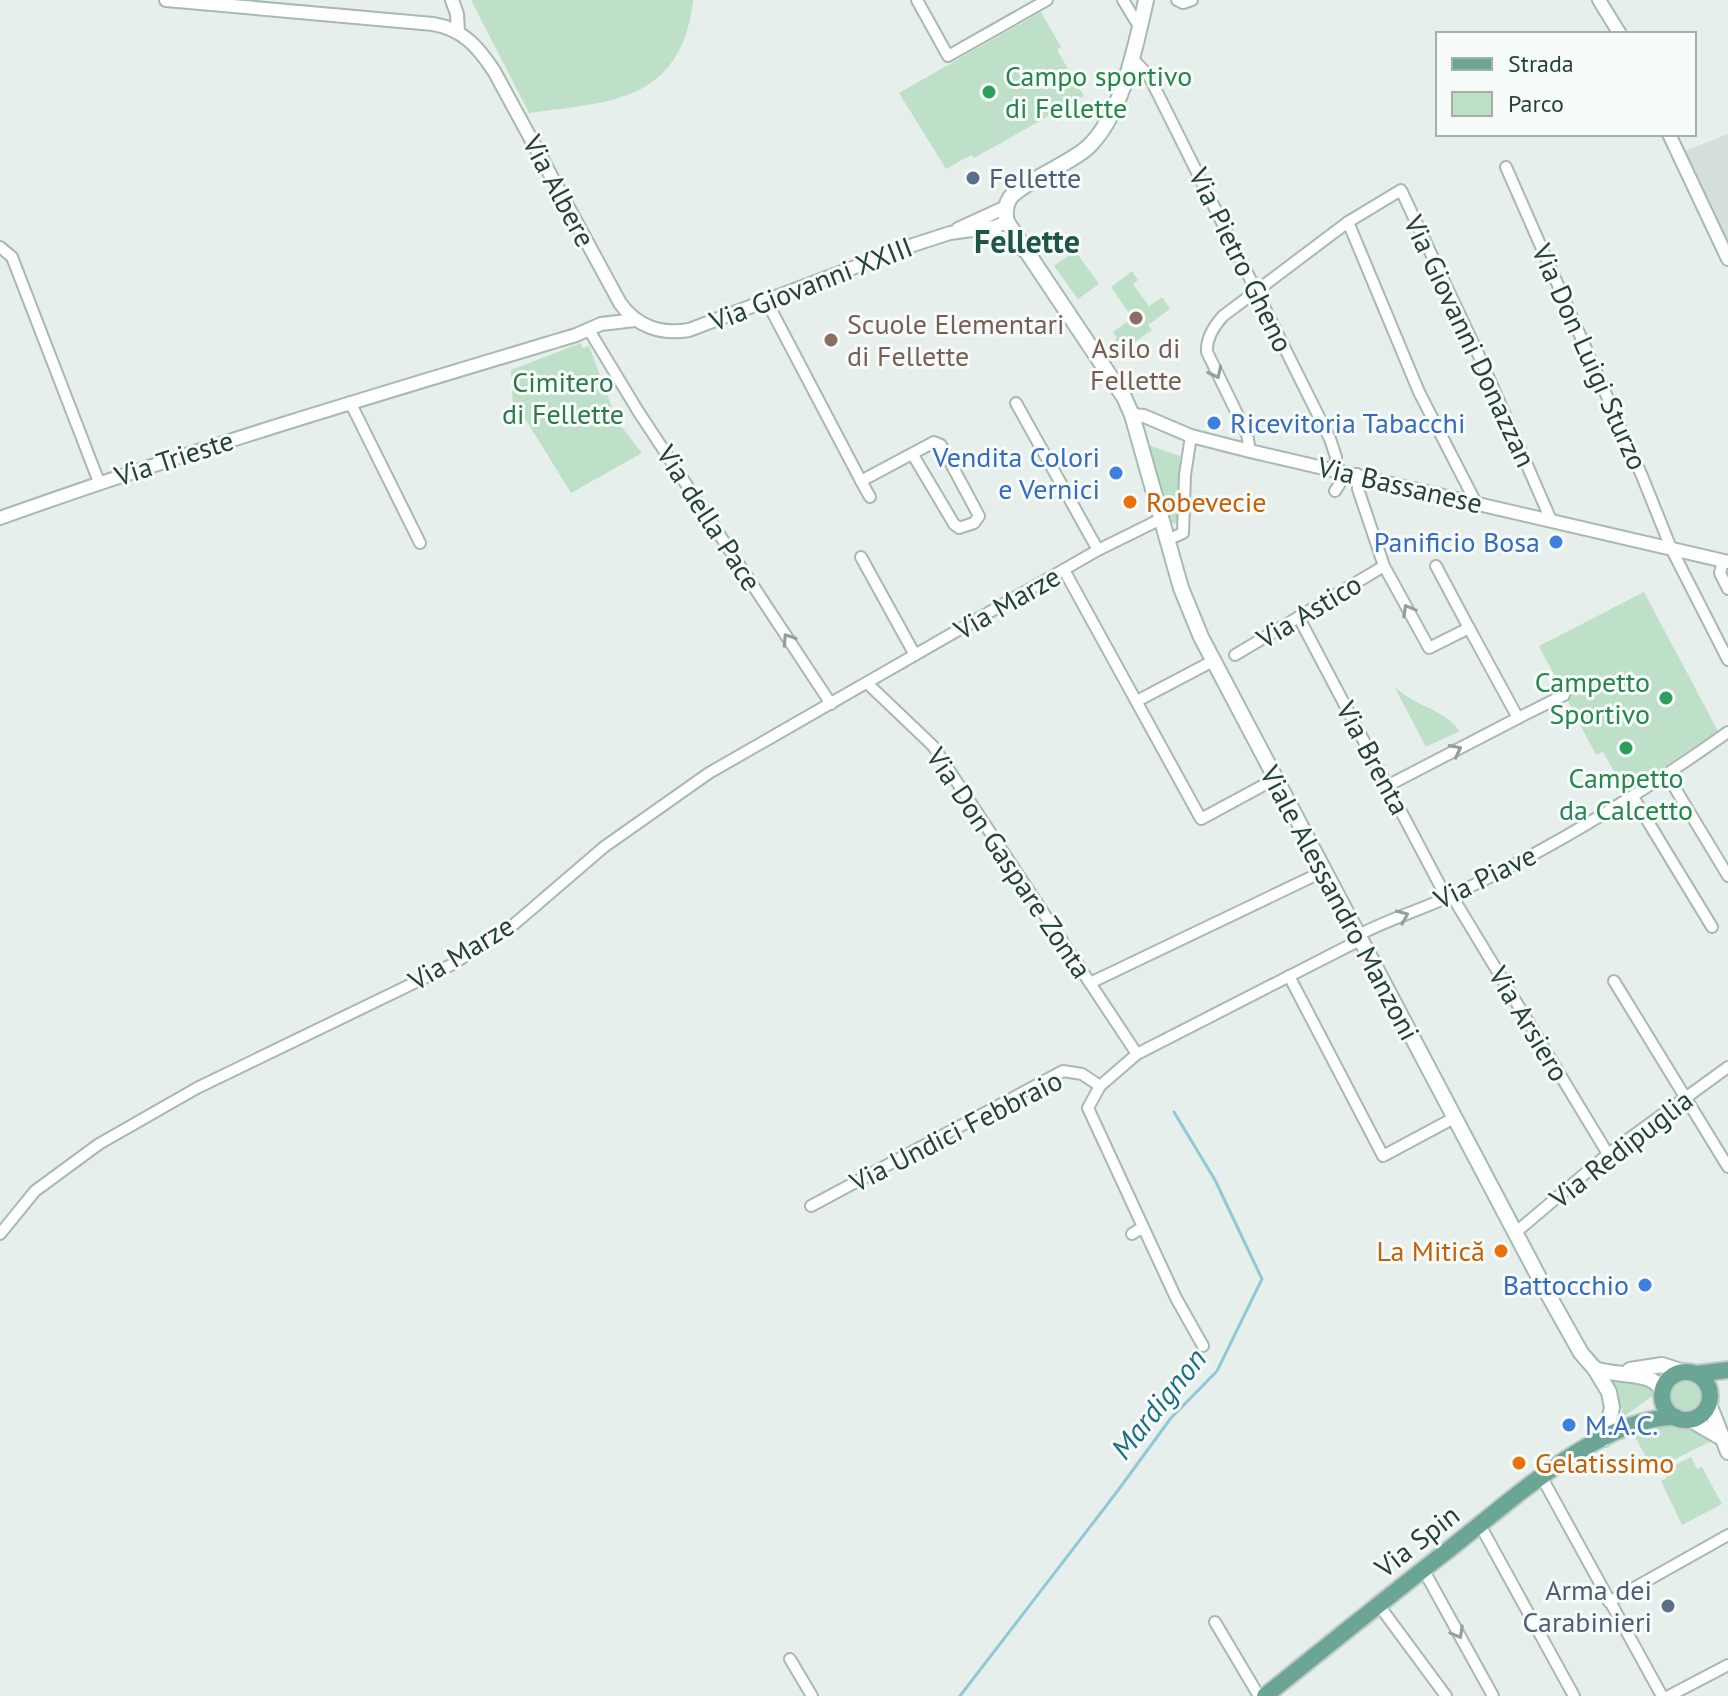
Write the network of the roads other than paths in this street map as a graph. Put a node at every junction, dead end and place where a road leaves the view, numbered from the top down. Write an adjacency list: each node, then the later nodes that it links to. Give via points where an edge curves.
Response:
1 (166, 0): 11 (street, via 433,24)
2 (452, 0): 11 (street)
3 (917, 0): 4 (street, via 948,56)
4 (1047, 0)
5 (1123, 0): 10 (street)
6 (1146, 0): 10 (main road)
7 (1177, 0): 8 (street)
8 (1192, 0)
9 (1599, 0): 12 (street)
10 (1140, 28): 13 (main road)
11 (458, 32): 25 (street, Via Albere, via 475,43 494,71)
12 (1619, 32)
13 (1131, 57): 16 (main road, via 1112,113 1097,138 1012,195); 23 (street, Via Pietro Gheno, via 1149,76)
14 (1670, 136): 22 (street)
15 (1506, 167): 47 (street, Via Don Luigi Sturzo)
16 (1006, 214): 18 (street, Via Giovanni XXIII); 19 (street); 21 (main road)
17 (1348, 222): 23 (street, Via Giovanni Donazzan); 41 (street, via 1419,392); 44 (street, Via Giovanni Donazzan, via 1401,190)
18 (969, 230): 19 (street, Via Giovanni XXIII); 21 (street, Via Giovanni XXIII, via 1003,238)
19 (950, 233): 24 (street, Via Giovanni XXIII)
20 (0, 247): 38 (street, via 12,257)
21 (1025, 251): 31 (main road, via 1107,368)
22 (1728, 259)
23 (1257, 291): 33 (street, Via Giovanni Donazzan, one-way to 33, via 1223,316 1207,344); 35 (street, Via Pietro Gheno, via 1330,439)
24 (766, 300): 28 (street, Via Giovanni XXIII, via 689,330); 37 (street)
25 (620, 303): 26 (street, Via Albere); 27 (street)
26 (635, 320): 27 (street, Via Trieste); 28 (street, Via Albere)
27 (595, 327): 29 (street, Via Trieste); 64 (street, Via della Pace, one-way to 27, via 638,411)
28 (653, 328)
29 (350, 402): 38 (street, Via Trieste); 46 (street)
30 (1016, 403): 48 (street)
31 (1132, 415): 32 (street, Via Bassanese); 43 (main road, Viale Alessandro Manzoni)
32 (1191, 436): 33 (street, Via Bassanese); 45 (street, via 1183,533)
33 (1250, 451): 35 (street, Via Bassanese)
34 (913, 455): 34 (street, via 954,524 959,528 974,523 979,516 941,445 934,442); 37 (street)
35 (1338, 471): 36 (street, Via Bassanese); 39 (street)
36 (1357, 474): 41 (street, Via Bassanese); 51 (street)
37 (861, 481): 40 (street)
38 (99, 482): 42 (street, Via Trieste)
39 (1335, 491)
40 (870, 497)
41 (1476, 503): 44 (street, Via Bassanese)
42 (0, 518)
43 (1161, 519): 45 (main road, Viale Alessandro Manzoni); 48 (street, Via Marze)
44 (1551, 520): 47 (street, Via Bassanese)
45 (1167, 540): 60 (main road, Viale Alessandro Manzoni, via 1190,613)
46 (420, 543)
47 (1671, 548): 50 (street, Via Bassanese); 59 (street)
48 (1098, 550): 53 (street, Via Marze)
49 (861, 557): 57 (street)
50 (1726, 561): 54 (street, Via Bassanese, via 1720,575)
51 (1384, 566): 55 (street, Via Astico); 56 (street, one-way to 51, via 1429,648)
52 (1436, 566): 56 (street)
53 (1064, 570): 57 (street, Via Marze); 63 (street)
54 (1728, 589)
55 (1299, 618): 58 (street, Via Astico); 69 (street, Via Brenta)
56 (1469, 628): 65 (street)
57 (915, 655): 61 (street, Via Marze)
58 (1235, 655)
59 (1728, 660)
60 (1213, 661): 63 (street); 68 (main road, Viale Alessandro Manzoni)
61 (867, 683): 64 (street, Via Marze); 78 (street, Via Don Gaspare Zonta, via 933,746)
62 (1564, 695): 65 (street)
63 (1137, 701): 68 (street, via 1201,819)
64 (831, 704): 89 (street, Via Marze, via 709,773 604,847 512,926 451,965 197,1088 99,1144 35,1191)
65 (1518, 718): 69 (street, one-way to 65)
66 (1728, 732): 67 (street, Via Piave)
67 (1667, 775): 70 (street, Via Piave); 72 (street)
68 (1275, 779): 71 (main road, Viale Alessandro Manzoni)
69 (1387, 786): 73 (street, Via Brenta)
70 (1633, 797): 73 (street, Via Piave); 74 (street)
71 (1324, 871): 75 (main road, Viale Alessandro Manzoni); 78 (street)
72 (1728, 876)
73 (1448, 897): 75 (street, Via Piave, one-way to 73); 84 (street, Via Arsiero)
74 (1712, 927)
75 (1358, 938): 76 (street, Via Undici Febbraio); 83 (main road, Viale Alessandro Manzoni)
76 (1289, 976): 79 (street, Via Undici Febbraio); 83 (street, via 1383,1156)
77 (1614, 981): 82 (street)
78 (1090, 983): 79 (street, Via Don Gaspare Zonta)
79 (1137, 1054): 81 (street, Via Undici Febbraio)
80 (1728, 1067): 82 (street, Via Redipuglia)
81 (1100, 1086): 86 (street, Via Undici Febbraio, via 1082,1074 1063,1071); 87 (street, Via Undici Febbraio, via 1088,1108)
82 (1686, 1097): 84 (street, Via Redipuglia); 85 (street)
83 (1454, 1118): 88 (main road, Viale Alessandro Manzoni)
84 (1608, 1154): 88 (street, Via Redipuglia)
85 (1728, 1167)
86 (811, 1206)
87 (1143, 1227): 90 (street); 91 (street, Via Undici Febbraio)
88 (1515, 1233): 92 (main road, Viale Alessandro Manzoni)
89 (0, 1234)
90 (1132, 1234)
91 (1203, 1346)
92 (1595, 1369): 95 (main road); 101 (main road, Viale Alessandro Manzoni, via 1612,1402)
93 (1728, 1370): 94 (main road)
94 (1690, 1373): 95 (main road, via 1662,1365); 97 (main road, Via Spin, via 1670,1378); 98 (main road, via 1707,1383)
95 (1616, 1375): 97 (main road, via 1653,1379)
96 (1728, 1380): 98 (main road, Via Spin)
97 (1663, 1394): 99 (main road, via 1669,1412); 101 (main road, Via Spin)
98 (1710, 1400): 99 (main road, Via Spin, via 1701,1414); 100 (main road)
99 (1682, 1418): 100 (main road); 101 (main road, Via Spin, via 1652,1418)
100 (1721, 1437): 102 (main road)
101 (1606, 1438): 103 (main road, Via Spin)
102 (1728, 1452)
103 (1541, 1476): 104 (main road, Via Spin); 107 (street)
104 (1480, 1525): 106 (main road, Via Spin); 116 (street)
105 (1728, 1535): 107 (street)
106 (1423, 1569): 108 (main road, Via Spin); 115 (street, one-way to 115)
107 (1609, 1602): 117 (street)
108 (1378, 1604): 113 (main road, Via Spin); 114 (street)
109 (1215, 1622): 113 (street)
110 (790, 1659): 112 (street)
111 (1728, 1665): 118 (street)
112 (812, 1696)
113 (1262, 1696)
114 (1446, 1696)
115 (1493, 1696)
116 (1574, 1696)
117 (1662, 1696)
118 (1669, 1696)

